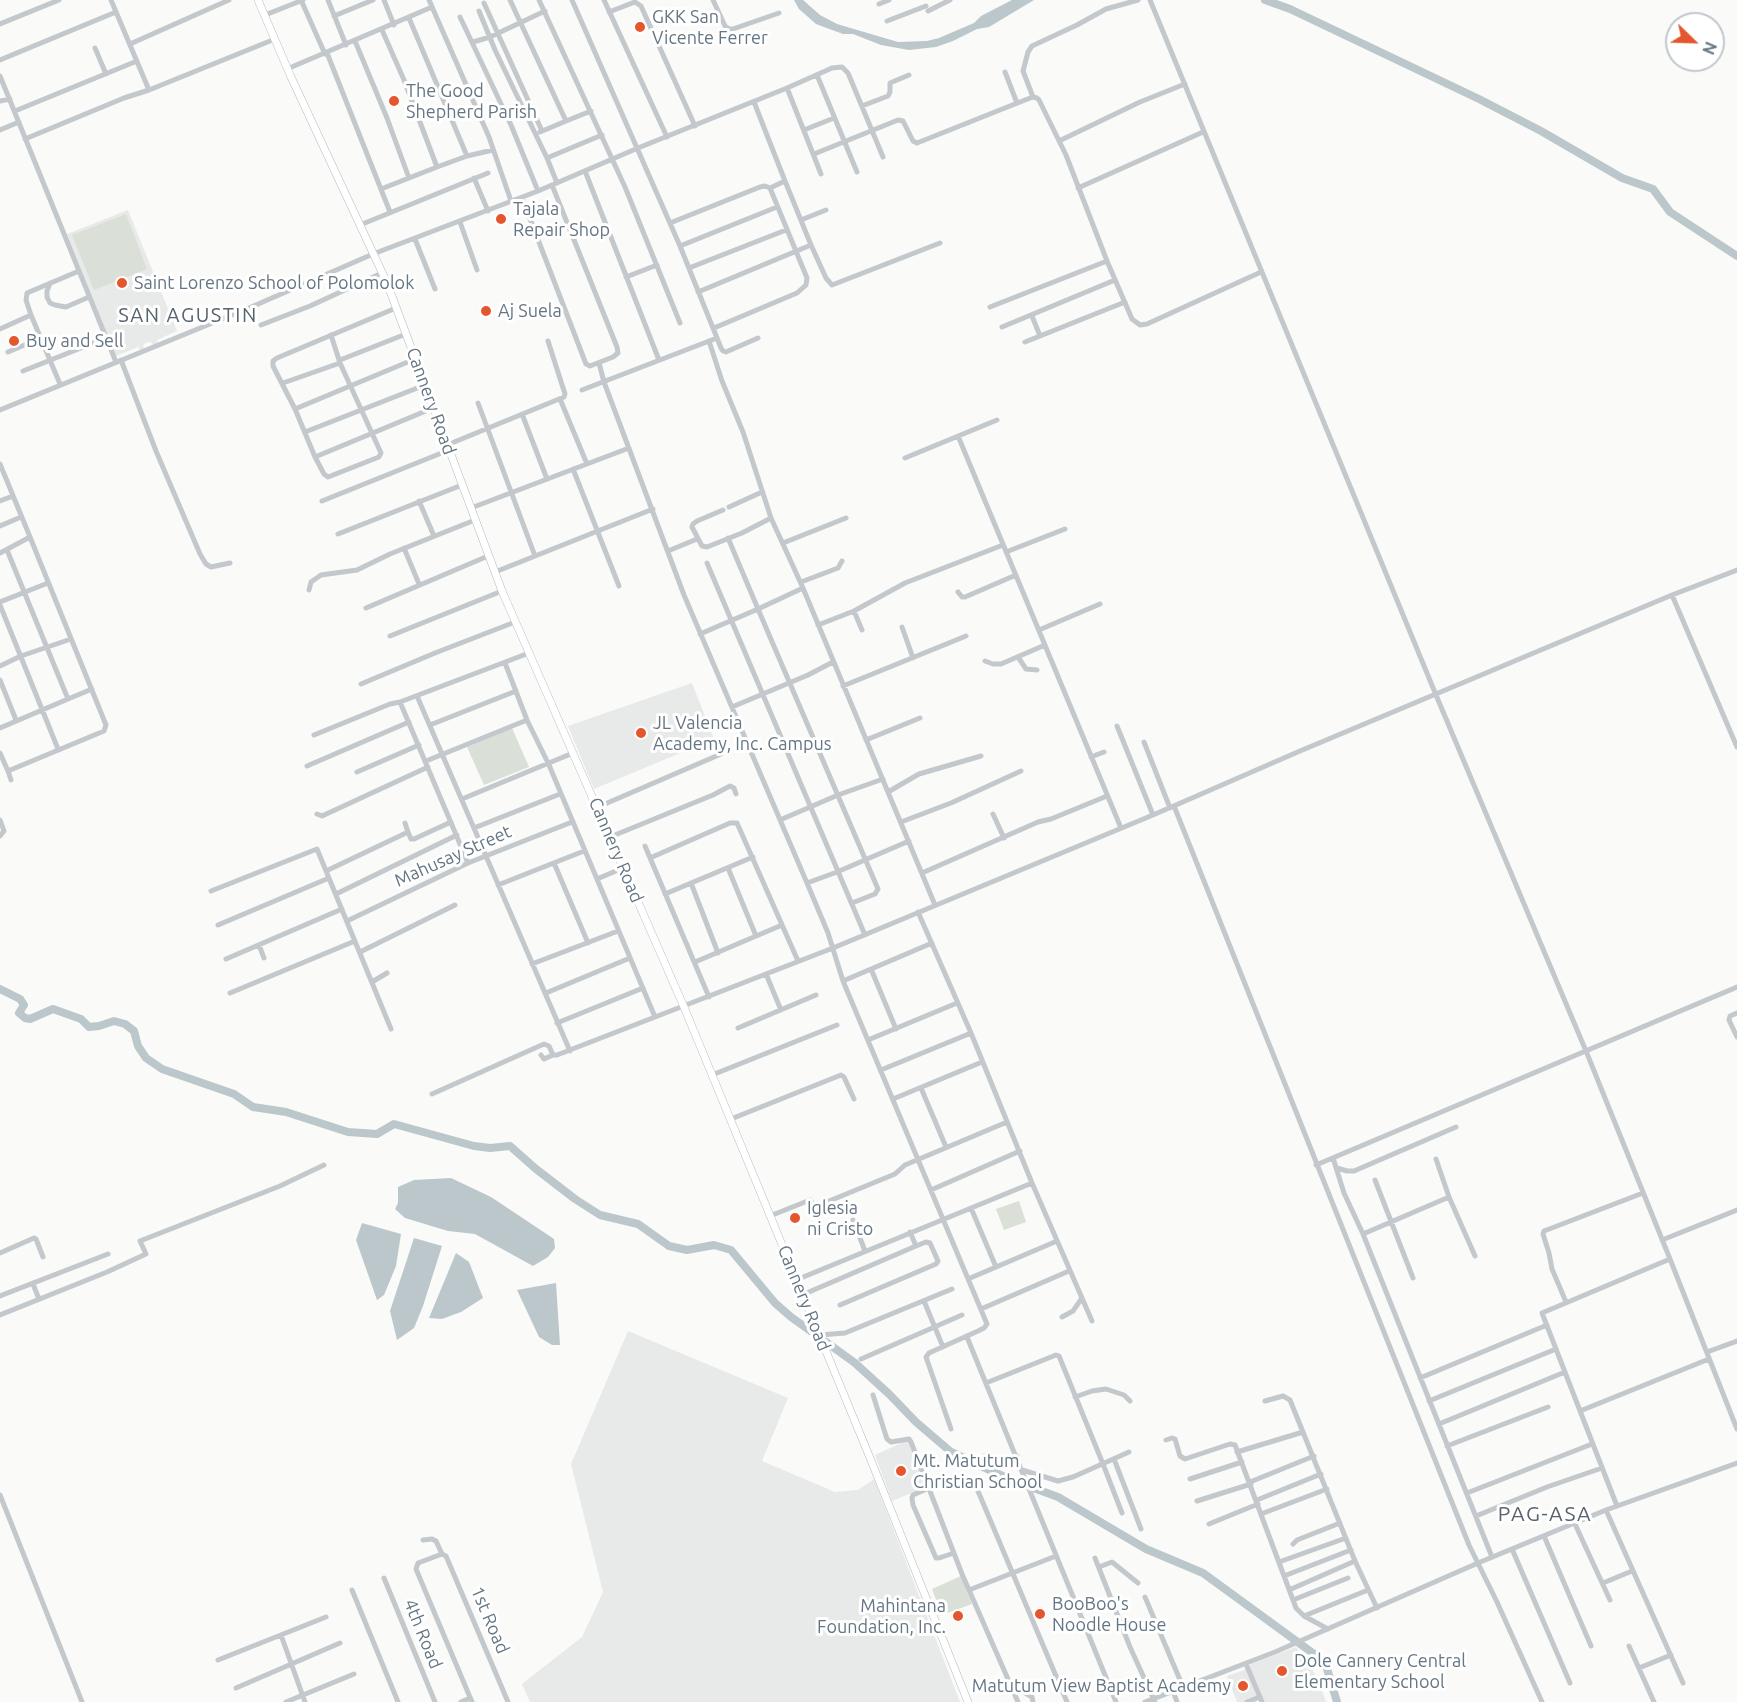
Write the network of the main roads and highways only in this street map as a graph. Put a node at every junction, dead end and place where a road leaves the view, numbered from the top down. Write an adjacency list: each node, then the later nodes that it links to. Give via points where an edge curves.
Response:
1 (258, 0): 2 (main road, Cannery Road, via 382,273 502,591 731,1119)
2 (968, 1702)

